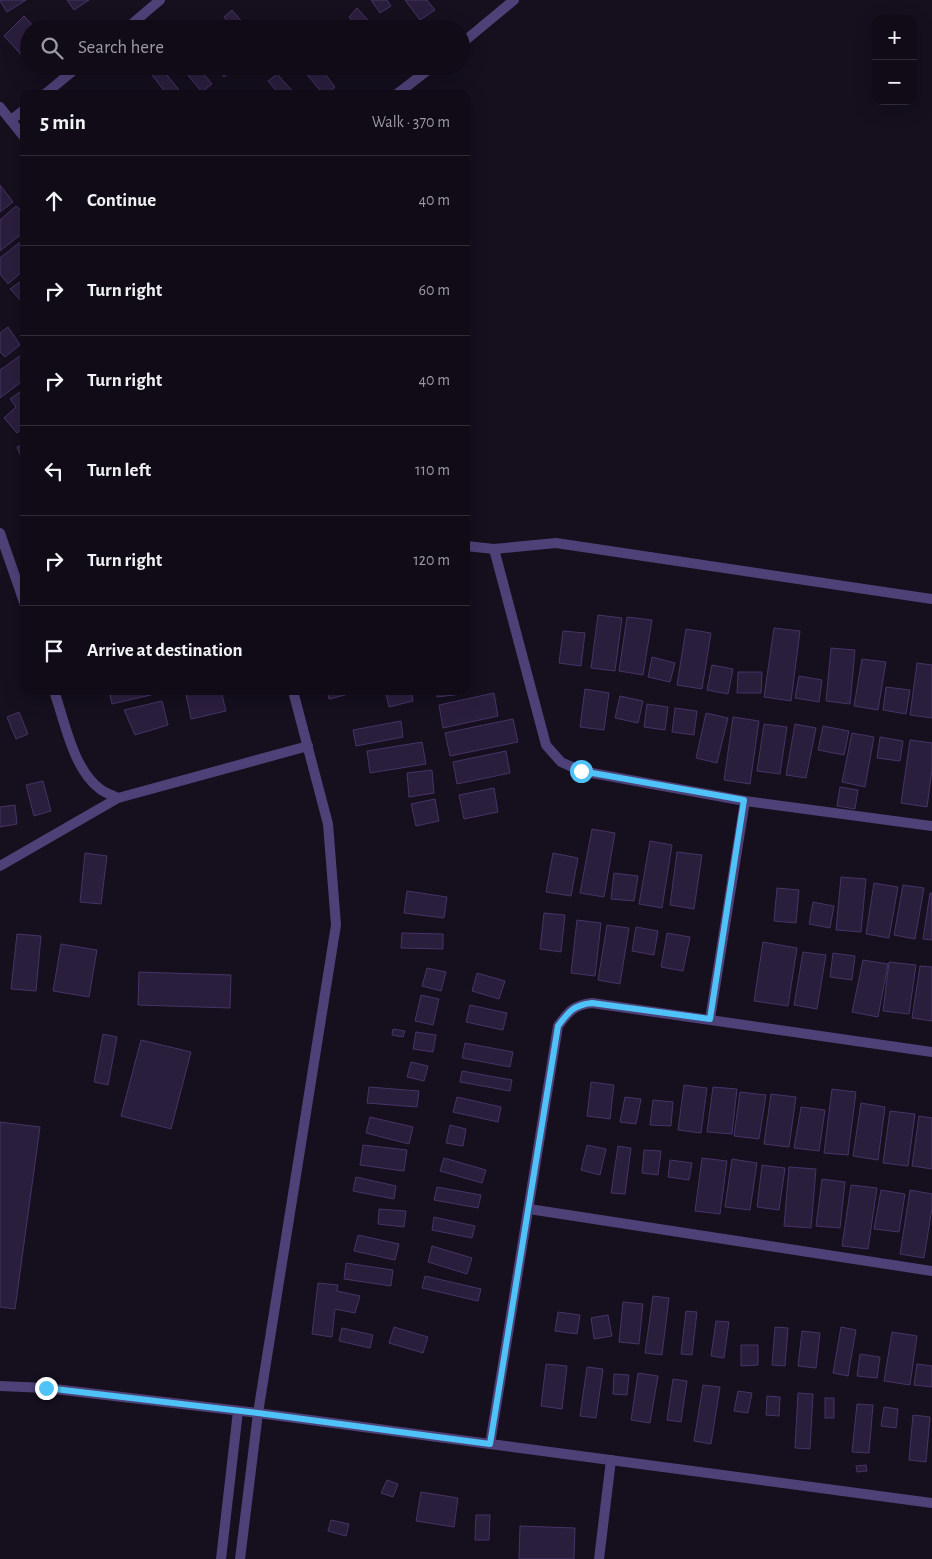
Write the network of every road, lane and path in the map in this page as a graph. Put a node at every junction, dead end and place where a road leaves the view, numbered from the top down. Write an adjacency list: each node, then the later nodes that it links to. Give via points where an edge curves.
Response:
1 (160, 0): 3 (street)
2 (514, 0): 4 (street)
3 (137, 20)
4 (470, 37)
5 (68, 75): 7 (street)
6 (421, 75): 8 (street)
7 (49, 90)
8 (402, 90)
9 (0, 107): 11 (street)
10 (20, 113): 11 (street)
11 (11, 120): 12 (street)
12 (20, 132)
13 (0, 533): 16 (street)
14 (470, 547): 15 (street)
15 (494, 550): 17 (street, via 556,543); 22 (street, via 546,745 561,762 581,771)
16 (20, 590)
17 (932, 598)
18 (55, 695): 21 (street, via 77,759 88,777 102,790)
19 (294, 695): 20 (street)
20 (308, 746): 21 (street); 31 (street, via 328,824 336,925)
21 (118, 798): 24 (street)
22 (744, 800): 23 (street); 25 (street)
23 (932, 826)
24 (0, 866)
25 (710, 1019): 26 (street); 27 (street, via 592,1003 579,1005 568,1013 558,1026)
26 (932, 1052)
27 (528, 1209): 28 (street); 32 (street)
28 (932, 1271)
29 (0, 1386): 30 (street, via 46,1388)
30 (238, 1410): 31 (street); 35 (street)
31 (258, 1413): 32 (street); 36 (street)
32 (490, 1444): 33 (street)
33 (611, 1460): 34 (street); 37 (street)
34 (932, 1503)
35 (221, 1559)
36 (240, 1559)
37 (599, 1559)

